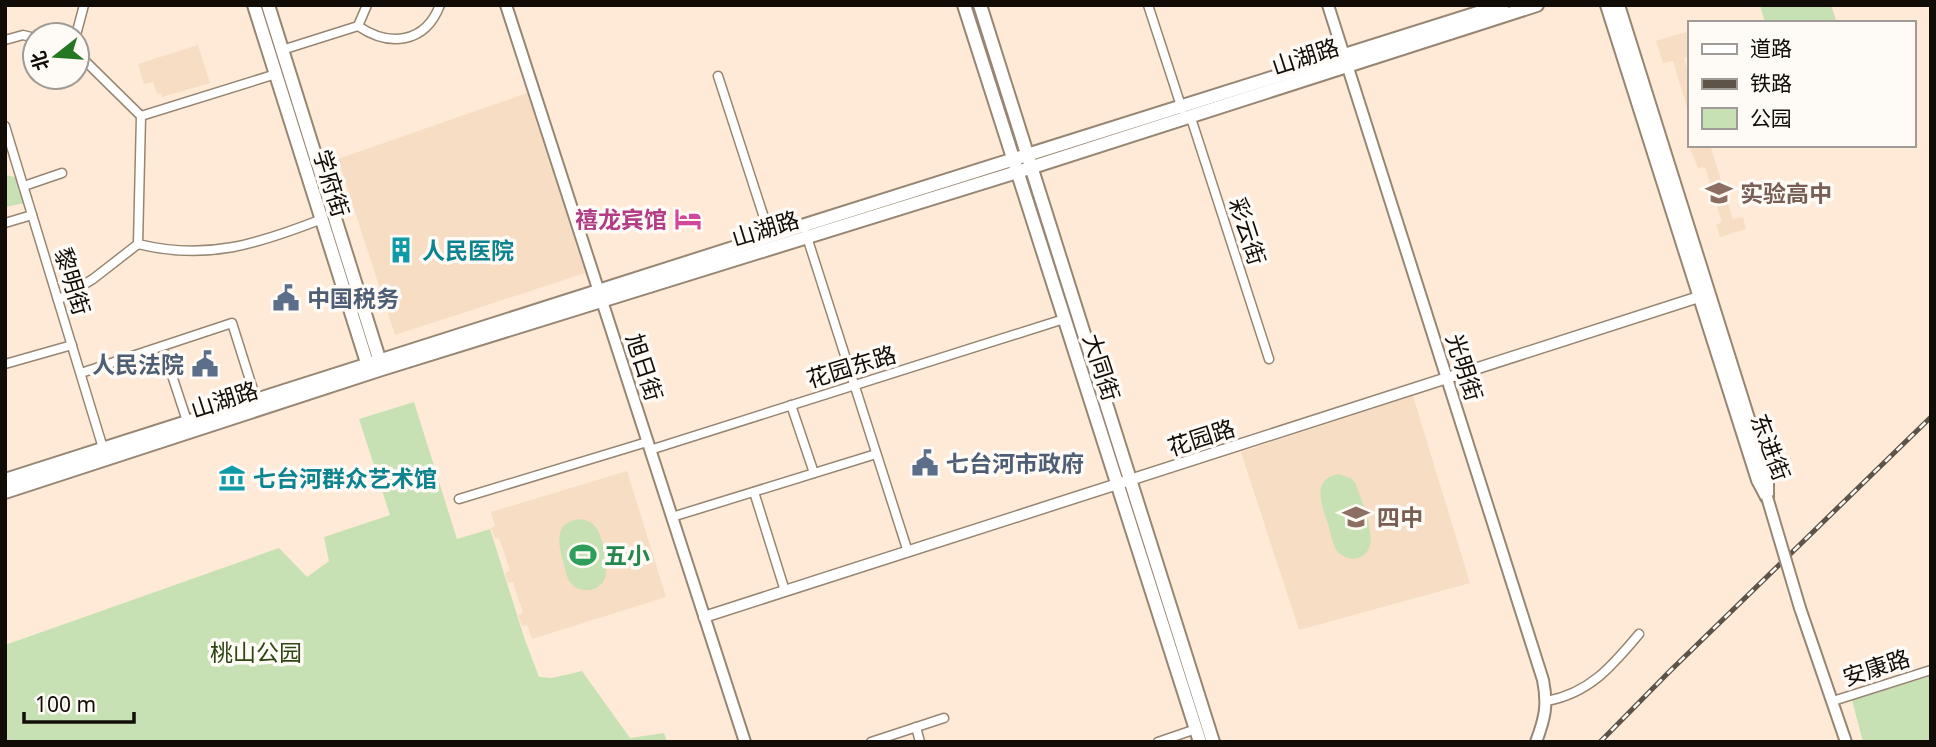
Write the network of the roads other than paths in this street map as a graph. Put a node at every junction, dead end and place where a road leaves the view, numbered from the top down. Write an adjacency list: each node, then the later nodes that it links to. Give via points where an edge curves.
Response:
1 (254, 5): 18 (main road, 学府街)
2 (268, 5): 15 (main road, 学府街)
3 (367, 5): 14 (street)
4 (440, 5): 14 (street, via 425,28 407,38 382,38)
5 (506, 5): 34 (main road, 旭日街)
6 (964, 5): 25 (main road, 大同街)
7 (980, 5): 24 (main road, 大同街)
8 (1148, 5): 20 (street, 彩云街)
9 (1328, 5): 16 (main road, 光明街)
10 (1503, 5): 16 (main road, 山湖路)
11 (1537, 5): 16 (main road, 山湖路)
12 (1607, 5): 35 (main road, 东进街)
13 (1618, 5): 35 (main road, 东进街)
14 (358, 26): 15 (street)
15 (282, 50): 22 (main road, 学府街)
16 (1345, 60): 20 (main road, 山湖路); 44 (main road, 光明街)
17 (91, 66): 21 (street)
18 (276, 74): 21 (street); 22 (main road, 学府街)
19 (718, 76): 32 (street)
20 (1185, 113): 24 (main road, 山湖路); 40 (street, 彩云街)
21 (142, 116): 33 (street)
22 (297, 117): 29 (main road, 学府街); 42 (main road, 学府街)
23 (5, 126): 27 (street, 黎明街)
24 (1030, 161): 25 (main road, 山湖路); 54 (main road, 大同街)
25 (1015, 166): 31 (main road, 山湖路); 37 (main road, 大同街)
26 (62, 173): 27 (street)
27 (24, 186): 28 (street, 黎明街)
28 (32, 215): 30 (street); 36 (street, 黎明街)
29 (322, 219): 33 (street, via 230,249 164,250); 42 (main road, 学府街)
30 (5, 223)
31 (805, 231): 32 (main road, 山湖路); 34 (main road, 山湖路); 45 (street)
32 (770, 236): 34 (main road, 山湖路)
33 (138, 244): 36 (street)
34 (600, 295): 42 (main road, 山湖路); 49 (main road, 旭日街)
35 (1704, 295): 44 (street, 花园路); 58 (main road, 东进街, via 1758,480)
36 (58, 300): 38 (street, 黎明街)
37 (1064, 319): 45 (street, 花园东路); 55 (main road, 大同街)
38 (72, 345): 41 (street); 43 (street, 黎明街)
39 (165, 354): 48 (street)
40 (1269, 359)
41 (5, 365)
42 (375, 366): 46 (main road, 山湖路); 56 (main road, 山湖路)
43 (80, 373): 46 (street, via 232,323); 50 (street, 黎明街)
44 (1446, 378): 54 (street, 花园路); 66 (main road, 光明街)
45 (855, 385): 47 (street, 花园东路); 51 (street)
46 (256, 398): 48 (main road, 山湖路)
47 (791, 405): 49 (street, 花园东路); 52 (street)
48 (187, 421): 50 (main road, 山湖路)
49 (649, 446): 59 (street, 花园东路); 60 (main road, 旭日街)
50 (103, 448): 53 (main road, 山湖路)
51 (876, 454): 52 (street); 61 (street)
52 (814, 473): 57 (street)
53 (5, 480)
54 (1131, 480): 55 (street, 花园路); 75 (main road, 大同街)
55 (1117, 485): 61 (street, 花园路); 70 (main road, 大同街)
56 (5, 492)
57 (754, 492): 60 (street); 62 (street)
58 (1767, 497): 67 (main road, bridge)
59 (459, 499)
60 (672, 517): 63 (main road, 旭日街)
61 (908, 552): 62 (street, 花园路)
62 (786, 591): 63 (street, 花园路)
63 (704, 617): 71 (main road, 旭日街)
64 (1639, 634): 66 (street, via 1604,674 1566,698)
65 (1931, 670): 67 (street, 安康路)
66 (1547, 701): 76 (main road, 光明街)
67 (1833, 701): 77 (main road)
68 (944, 718): 69 (street)
69 (916, 727): 72 (street); 73 (street)
70 (1198, 735): 74 (street)
71 (744, 742)
72 (871, 742)
73 (920, 742)
74 (1158, 742)
75 (1213, 742)
76 (1536, 742)
77 (1846, 742)

